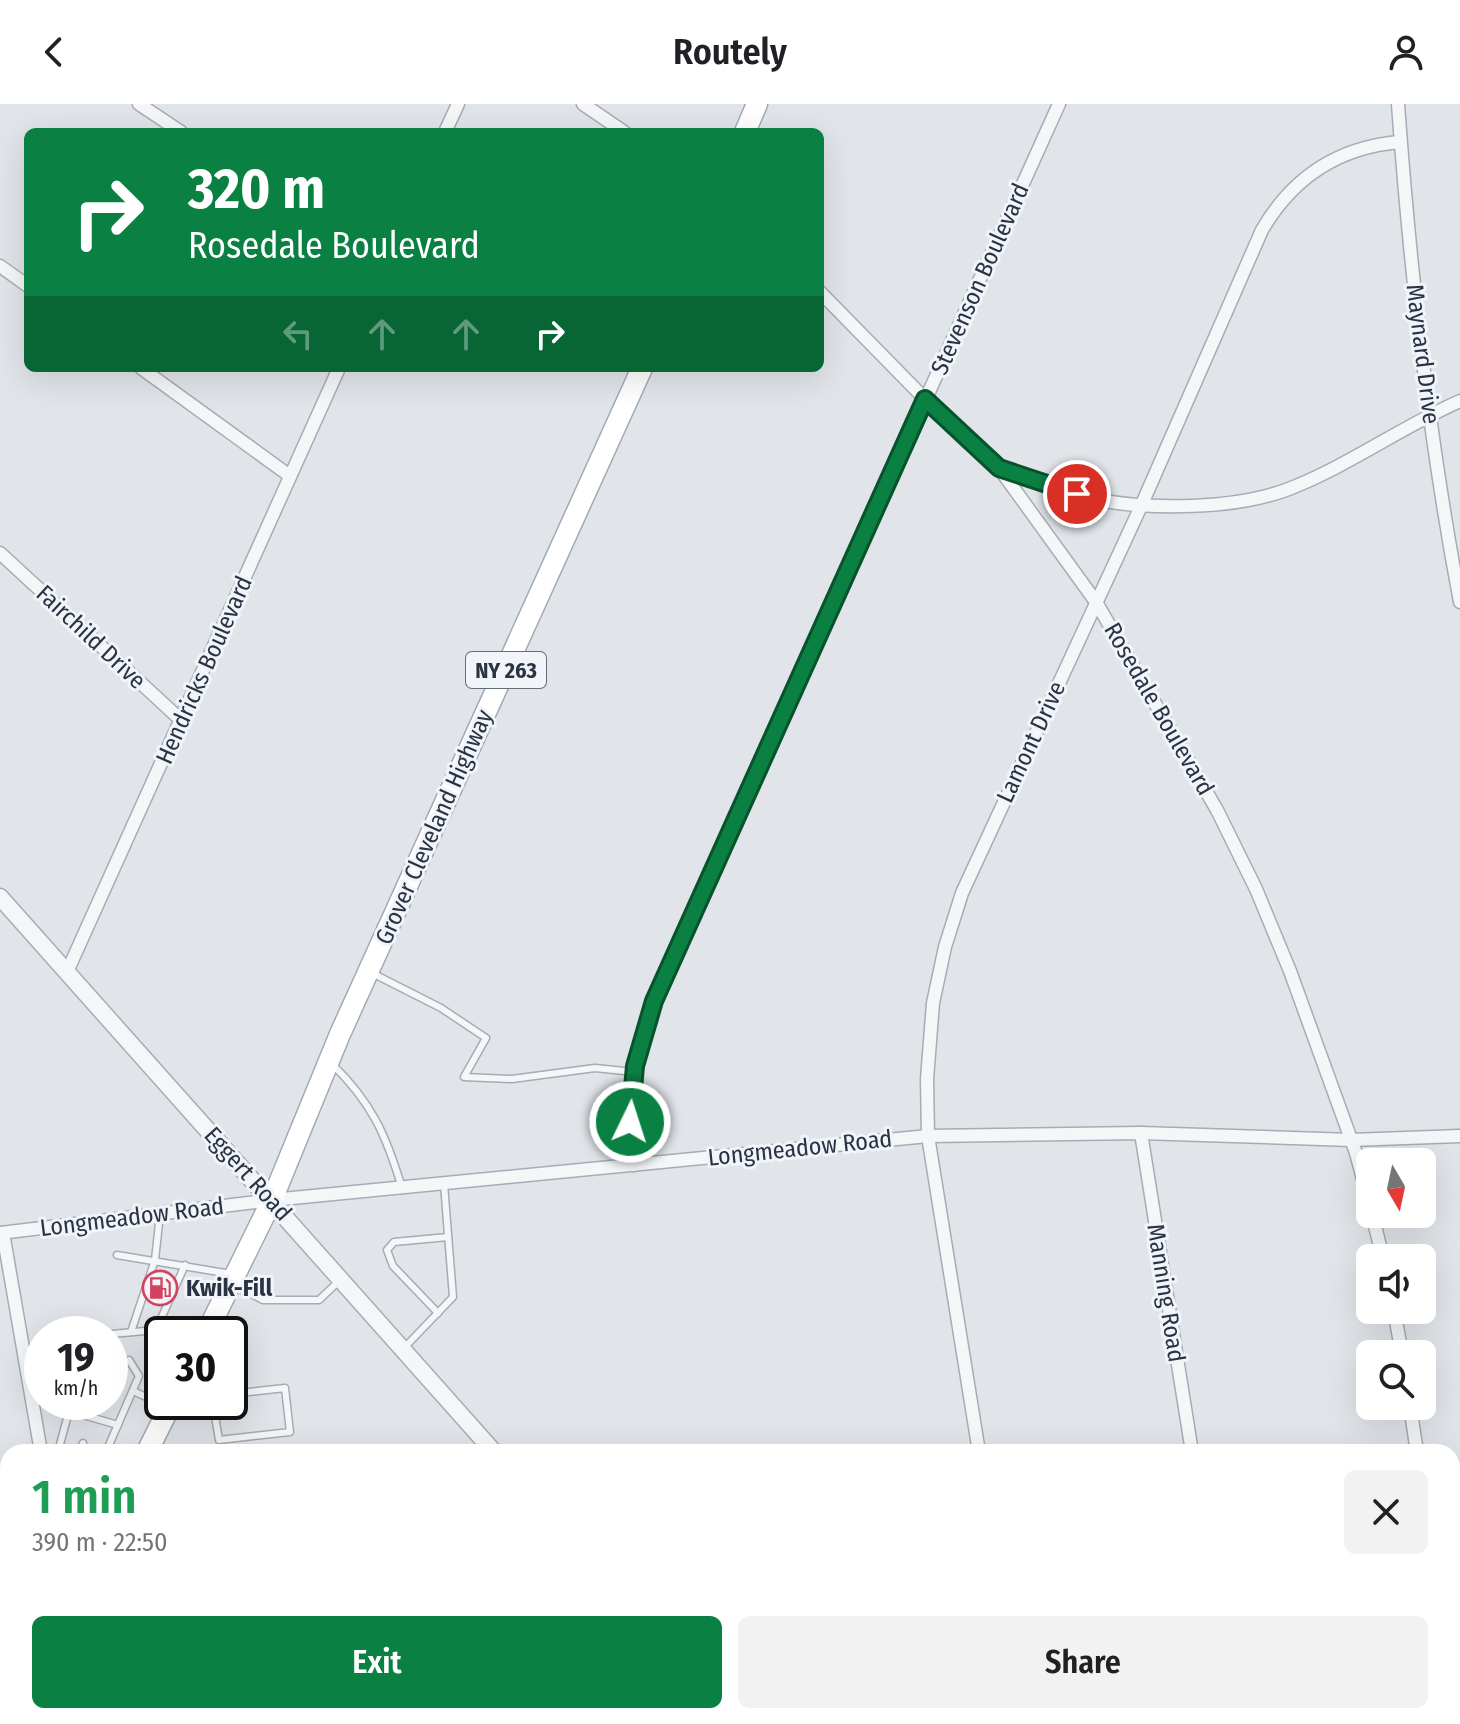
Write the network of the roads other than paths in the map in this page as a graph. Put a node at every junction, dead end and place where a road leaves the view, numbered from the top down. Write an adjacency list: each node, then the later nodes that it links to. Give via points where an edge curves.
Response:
1 (139, 104): 7 (street)
2 (458, 104): 8 (street)
3 (583, 104): 9 (street)
4 (757, 104): 10 (main road)
5 (1059, 104): 18 (street, Stevenson Boulevard)
6 (1398, 104): 11 (street, Maynard Drive)
7 (175, 128)
8 (447, 128)
9 (618, 128)
10 (747, 128)
11 (1400, 142): 20 (street, Maynard Drive); 23 (street, Lamont Drive, via 1332,159 1292,188 1274,209)
12 (0, 266): 13 (street)
13 (24, 283)
14 (824, 296): 18 (street, Rosedale Boulevard)
15 (147, 372): 22 (street)
16 (337, 372): 22 (street, Hendricks Boulevard)
17 (640, 372): 30 (main road, Grover Cleveland Highway / NY 263)
18 (925, 399): 21 (street, Rosedale Boulevard); 32 (street, Stevenson Boulevard, via 654,1001)
19 (1460, 401): 20 (street)
20 (1431, 415): 23 (street, via 1284,490 1207,504); 26 (street, Maynard Drive)
21 (999, 468): 23 (street, via 1098,500); 25 (street, Rosedale Boulevard)
22 (290, 476): 27 (street, Hendricks Boulevard)
23 (1142, 504): 25 (street, Lamont Drive)
24 (0, 553): 27 (street, Fairchild Drive)
25 (1096, 602): 34 (street, Lamont Drive, via 962,893 945,947 933,1003); 36 (street, Rosedale Boulevard, via 1217,810 1256,889)
26 (1460, 602)
27 (182, 721): 29 (street, Hendricks Boulevard)
28 (0, 897): 29 (street, Eggert Road)
29 (67, 972): 41 (street, Eggert Road)
30 (368, 972): 31 (main road, Grover Cleveland Highway / NY 263); 32 (lane, via 441,1008 486,1038 464,1077 512,1079 595,1068)
31 (329, 1061): 40 (lane, via 358,1089 387,1138); 41 (main road, Grover Cleveland Highway / NY 263)
32 (634, 1072): 38 (street, Stevenson Boulevard)
33 (1141, 1133): 34 (street, Longmeadow Road); 36 (street, Longmeadow Road); 73 (street, Manning Road)
34 (928, 1136): 38 (street, Longmeadow Road); 72 (street, Lamont Drive)
35 (1460, 1136): 36 (street, Longmeadow Road)
36 (1351, 1140): 37 (street, Rosedale Boulevard)
37 (1356, 1157)
38 (634, 1165): 39 (street, Longmeadow Road)
39 (444, 1184): 40 (street, Longmeadow Road); 44 (lane)
40 (402, 1188): 41 (street, Longmeadow Road)
41 (272, 1200): 42 (street, Longmeadow Road); 48 (main road, NY 263); 49 (street, Eggert Road)
42 (160, 1214): 43 (street, Longmeadow Road); 46 (lane)
43 (1, 1233): 67 (street)
44 (448, 1237): 50 (lane, via 453,1297); 50 (lane, via 394,1242 387,1250 393,1266)
45 (117, 1255): 46 (lane)
46 (155, 1260): 47 (lane); 55 (lane)
47 (185, 1265): 48 (lane); 51 (lane)
48 (233, 1279): 49 (lane, via 263,1300 319,1300); 52 (main road, NY 263)
49 (341, 1279): 56 (street, Eggert Road)
50 (438, 1313): 56 (lane)
51 (162, 1316)
52 (213, 1316)
53 (144, 1331): 55 (lane)
54 (128, 1332): 55 (lane)
55 (131, 1332)
56 (403, 1349): 71 (street, Eggert Road)
57 (129, 1360): 58 (lane, via 139,1376)
58 (133, 1391): 60 (lane); 66 (lane)
59 (248, 1392): 64 (lane, via 285,1388 290,1432 219,1440)
60 (144, 1394)
61 (67, 1420): 68 (lane)
62 (91, 1420): 66 (lane)
63 (166, 1420): 70 (main road)
64 (216, 1420)
65 (1412, 1420): 74 (street)
66 (118, 1425): 69 (lane)
67 (40, 1444)
68 (60, 1444)
69 (110, 1444)
70 (152, 1444)
71 (487, 1444)
72 (978, 1444)
73 (1191, 1444)
74 (1416, 1444)

